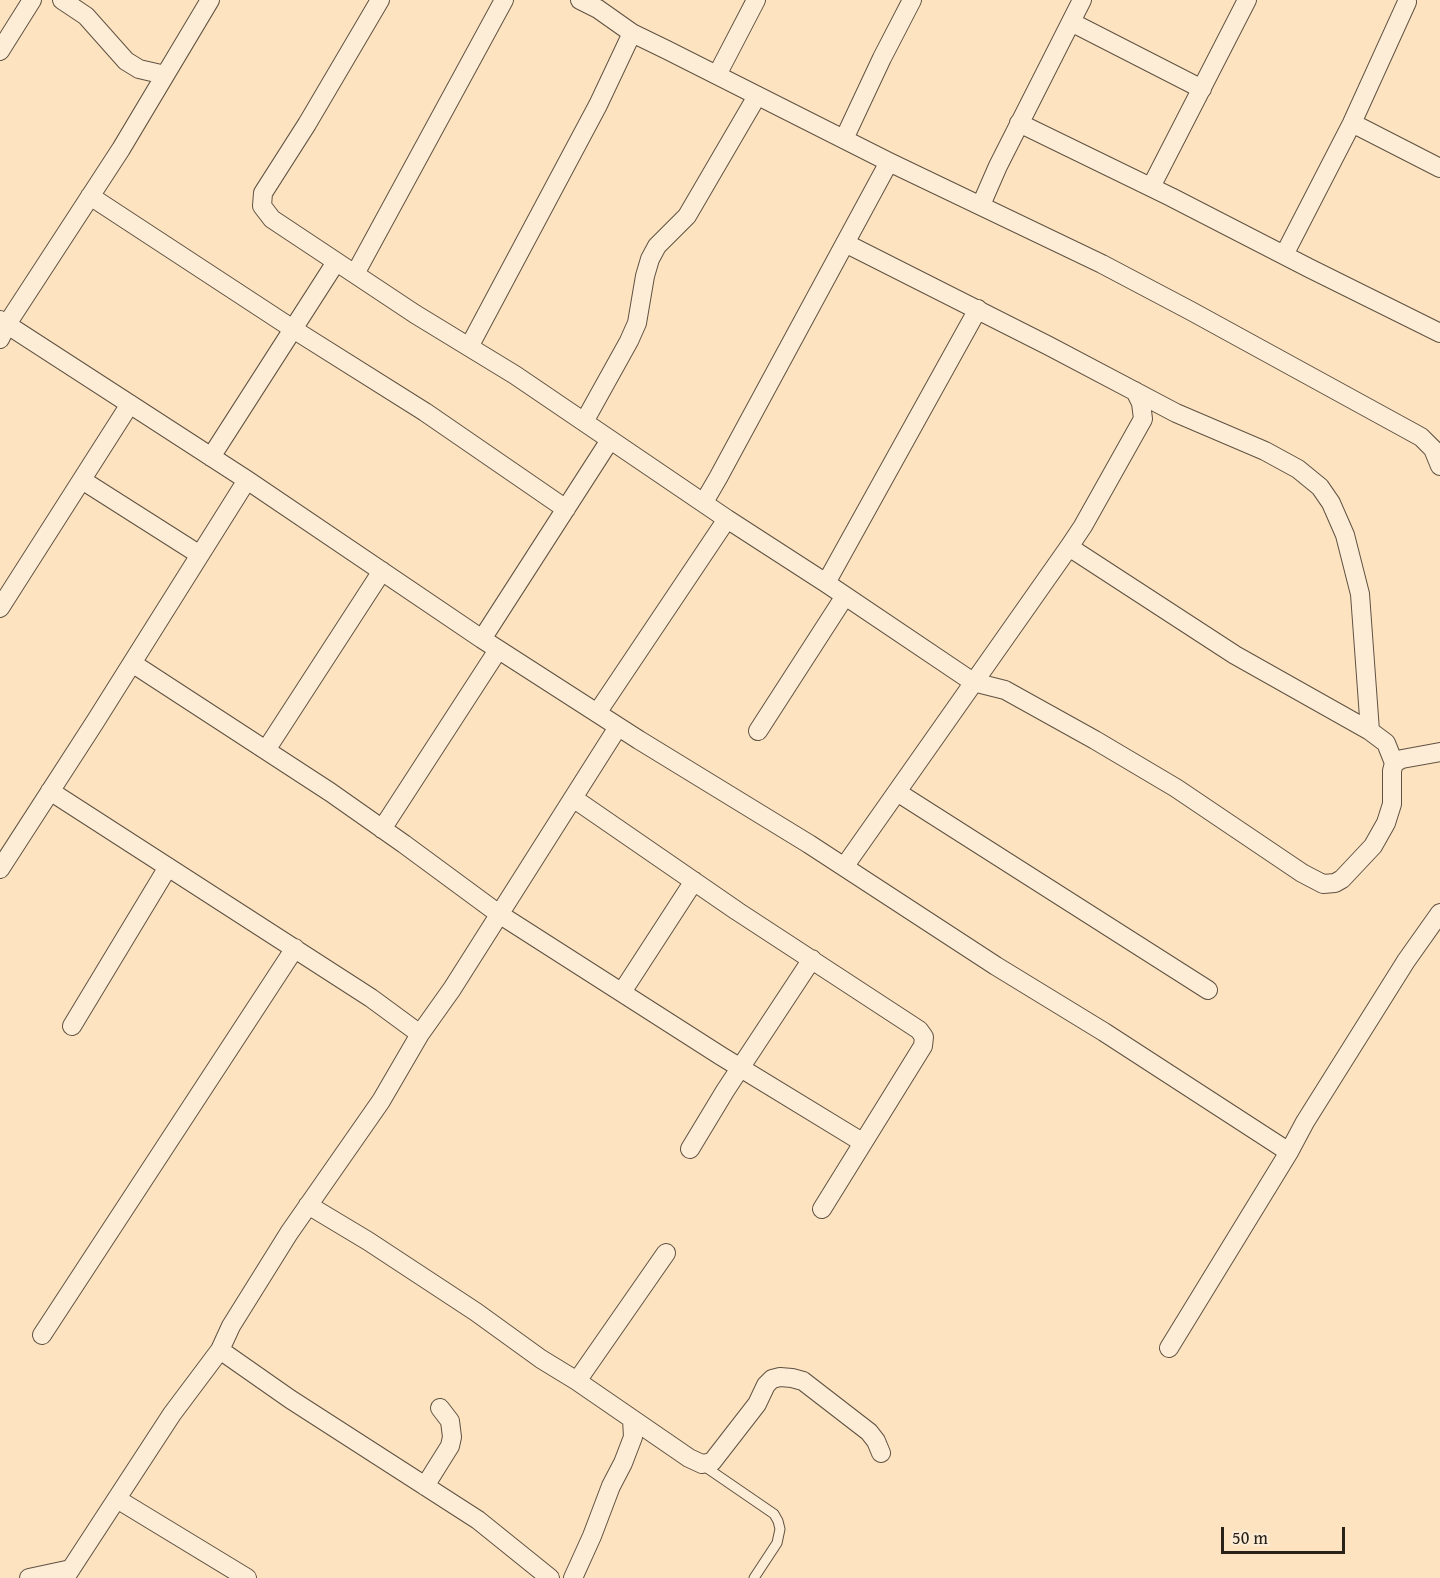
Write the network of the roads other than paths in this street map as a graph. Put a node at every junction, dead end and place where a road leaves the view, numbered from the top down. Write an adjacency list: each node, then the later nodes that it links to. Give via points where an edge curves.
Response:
1 (32, 0): 15 (street)
2 (62, 0): 16 (street, via 86,16 126,61 139,69)
3 (210, 0): 16 (street)
4 (380, 0): 30 (street, via 263,193 262,206 272,219)
5 (504, 0): 31 (street)
6 (580, 0): 12 (street)
7 (756, 0): 17 (street)
8 (912, 0): 22 (street)
9 (1082, 0): 13 (street)
10 (1247, 0): 18 (street)
11 (1407, 2): 21 (street)
12 (600, 4): 14 (street)
13 (1071, 22): 18 (street); 20 (street)
14 (632, 33): 17 (street); 36 (street)
15 (0, 51)
16 (165, 75): 26 (street)
17 (717, 75): 19 (street)
18 (1202, 89): 25 (street)
19 (757, 96): 22 (street); 39 (street, via 687,216 657,246 650,259 637,324)
20 (1019, 123): 25 (street); 27 (street)
21 (1352, 123): 24 (street); 29 (street)
22 (844, 139): 23 (street)
23 (889, 162): 27 (street); 28 (street)
24 (1440, 168)
25 (1151, 187): 29 (street)
26 (90, 196): 33 (street); 34 (street)
27 (981, 205): 42 (street, via 1181,305 1421,437 1433,449)
28 (845, 243): 32 (street); 45 (street)
29 (1284, 255): 35 (street)
30 (336, 262): 31 (street); 34 (street)
31 (355, 274): 36 (street)
32 (978, 309): 37 (street); 51 (street)
33 (2, 328): 38 (street)
34 (293, 329): 41 (street); 46 (street, via 425,412)
35 (1440, 333)
36 (469, 347): 39 (street)
37 (1135, 391): 48 (street, via 1143,418); 61 (street, via 1290,464 1326,495 1345,535 1360,594)
38 (130, 405): 41 (street); 43 (street)
39 (584, 422): 40 (street)
40 (610, 440): 45 (street); 46 (street)
41 (211, 457): 44 (street)
42 (1440, 466)
43 (82, 480): 49 (street); 53 (street)
44 (246, 480): 49 (street); 50 (street)
45 (704, 502): 47 (street)
46 (566, 509): 54 (street)
47 (727, 519): 51 (street); 58 (street)
48 (1069, 548): 57 (street); 61 (street, via 1235,655)
49 (200, 555): 56 (street)
50 (382, 571): 54 (street); 62 (street)
51 (826, 583): 52 (street)
52 (845, 596): 57 (street); 60 (street)
53 (0, 608)
54 (482, 639): 55 (street)
55 (498, 650): 58 (street); 68 (street)
56 (132, 663): 62 (street); 65 (street)
57 (974, 682): 64 (street, via 1005,690 1095,740 1323,884 1342,879 1372,846 1386,823 1392,804); 66 (street)
58 (597, 713): 59 (street)
59 (618, 727): 67 (street); 71 (street)
60 (758, 730)
61 (1370, 731): 64 (street, via 1386,743)
62 (266, 750): 68 (street)
63 (1440, 752): 64 (street)
64 (1394, 763)
65 (50, 791): 69 (street); 70 (street)
66 (897, 792): 71 (street); 77 (street)
67 (573, 798): 72 (street); 74 (street)
68 (382, 829): 74 (street)
69 (3, 858)
70 (168, 867): 75 (street); 79 (street)
71 (844, 867): 84 (street)
72 (694, 881): 76 (street); 78 (street)
73 (1440, 913): 84 (street, via 1406,961)
74 (499, 914): 78 (street); 80 (street)
75 (295, 948): 80 (street); 88 (street)
76 (812, 959): 81 (street); 82 (street, via 924,1037 923,1046)
77 (1208, 990)
78 (622, 992): 81 (street)
79 (72, 1026)
80 (420, 1035): 85 (street, via 381,1101)
81 (740, 1068): 82 (street); 83 (street)
82 (862, 1142): 86 (street)
83 (690, 1149)
84 (1289, 1152): 89 (street)
85 (308, 1205): 90 (street, via 231,1326); 91 (street, via 418,1273)
86 (822, 1209)
87 (666, 1253): 91 (street)
88 (42, 1335)
89 (1169, 1348)
90 (220, 1350): 96 (street); 97 (street, via 172,1414)
91 (577, 1381): 93 (street)
92 (440, 1408): 96 (street, via 450,1421 452,1437)
93 (632, 1419): 95 (street); 102 (street, via 633,1437)
94 (880, 1453): 95 (street, via 869,1432 803,1381 780,1377 766,1385 757,1404 712,1462)
95 (702, 1464): 103 (lane, via 774,1514 778,1521 777,1543)
96 (425, 1486): 101 (street, via 478,1520)
97 (117, 1499): 98 (street); 100 (street)
98 (68, 1573): 99 (street)
99 (29, 1578)
100 (247, 1578)
101 (550, 1578)
102 (573, 1578)
103 (753, 1578)

